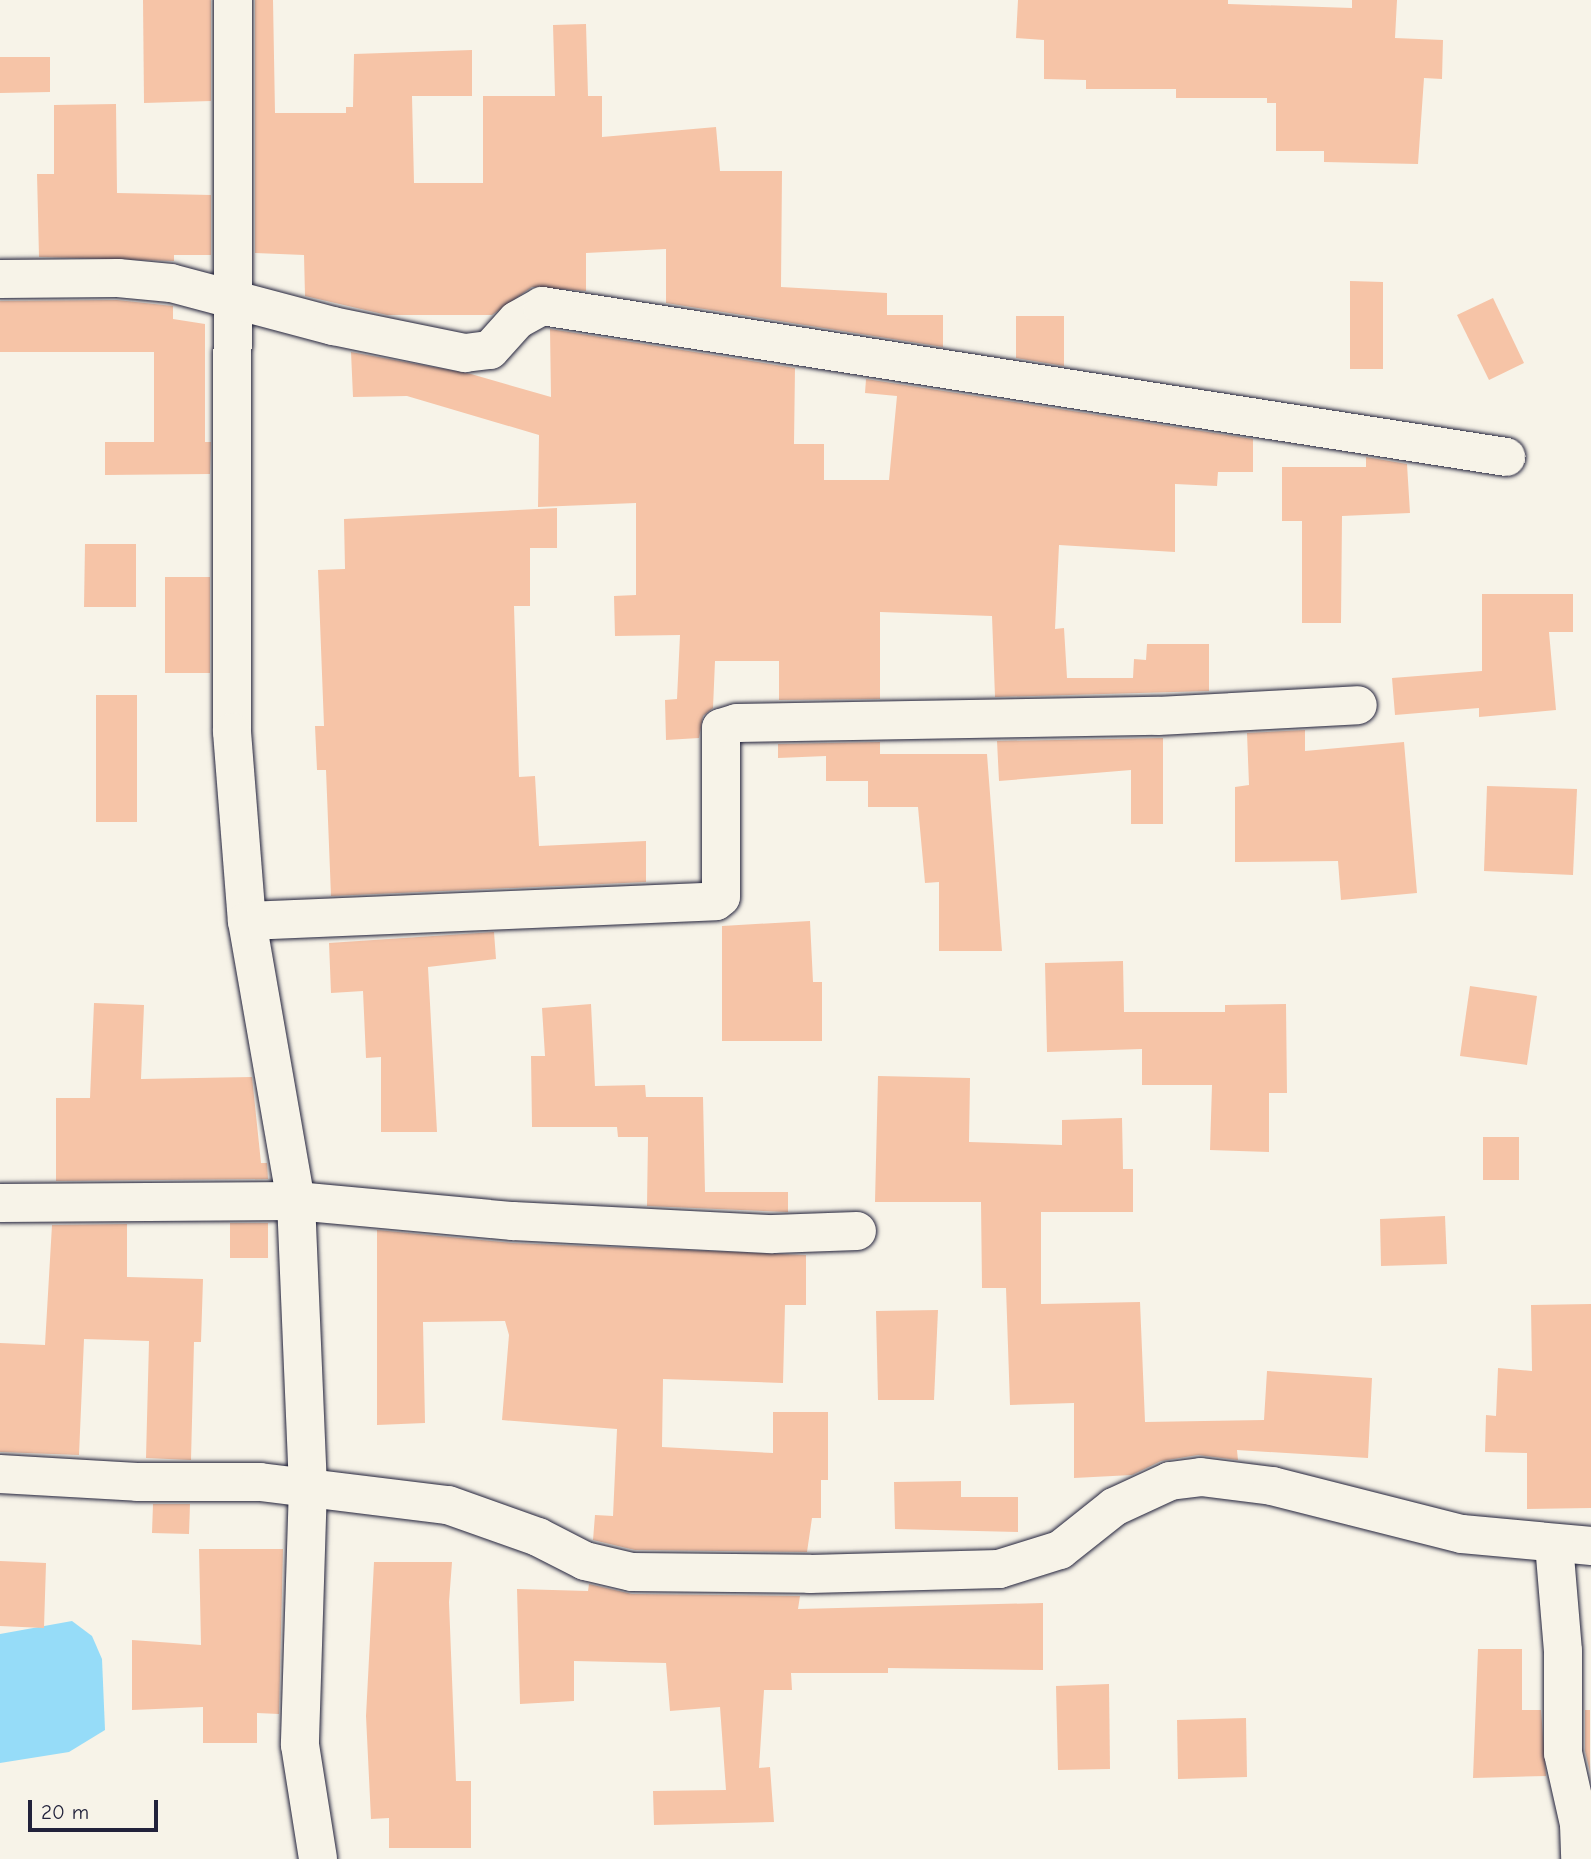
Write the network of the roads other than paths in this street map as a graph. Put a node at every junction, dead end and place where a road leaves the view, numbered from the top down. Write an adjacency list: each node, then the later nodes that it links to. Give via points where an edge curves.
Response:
1 (233, 0): 3 (street)
2 (0, 279): 3 (street, via 118,278 171,283)
3 (236, 301): 4 (street, via 465,353 490,350 517,320 542,306); 6 (street, via 232,732)
4 (1506, 457)
5 (1358, 705): 6 (street, via 1158,716 737,723 722,728 721,897 716,901)
6 (247, 921): 7 (street)
7 (296, 1201): 8 (street); 9 (street, via 513,1222 773,1234); 11 (street)
8 (0, 1203)
9 (857, 1231)
10 (0, 1474): 11 (street)
11 (308, 1486): 12 (street, via 448,1505 538,1537 585,1561 632,1572 999,1569 1060,1550 1114,1507 1170,1481 1201,1477 1272,1486 1462,1534); 14 (street, via 300,1745)
12 (1554, 1544): 13 (street); 15 (street, via 1563,1651 1563,1753 1578,1824)
13 (1591, 1546)
14 (318, 1859)
15 (1580, 1859)

